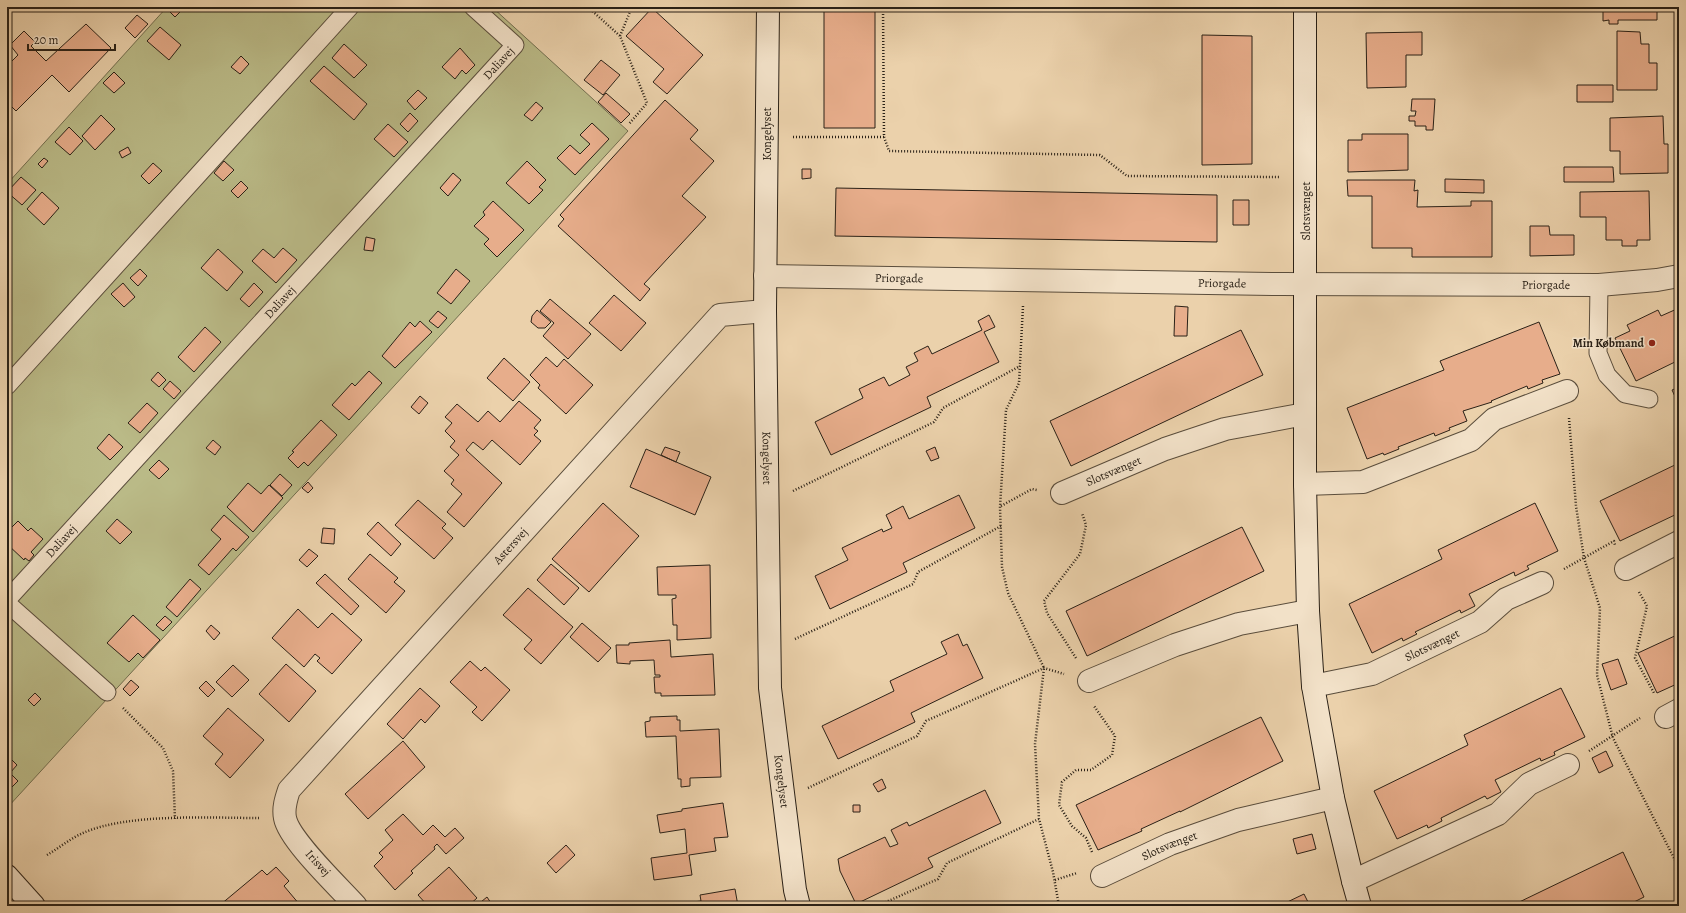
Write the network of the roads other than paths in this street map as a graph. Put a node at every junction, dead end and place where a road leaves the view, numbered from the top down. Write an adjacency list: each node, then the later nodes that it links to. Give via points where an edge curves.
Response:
1 (350, 7): 10 (lane)
2 (473, 7): 19 (lane, Daliavej, via 515,45)
3 (768, 7): 5 (street, Kongelyset)
4 (1305, 7): 7 (street, Slotsvænget)
5 (765, 276): 7 (street, Priorgade); 9 (street, Kongelyset)
6 (1679, 276): 8 (street, Priorgade)
7 (1306, 284): 8 (street, Priorgade); 13 (street, Slotsvænget)
8 (1599, 285): 12 (lane, via 1598,353 1607,375 1625,394)
9 (765, 311): 26 (street, Astersvej, via 720,316 289,790 284,804); 32 (street, Kongelyset, via 770,688)
10 (7, 386)
11 (1566, 391): 14 (street, via 1494,419 1471,440 1363,482)
12 (1648, 399)
13 (1305, 414): 14 (street, Slotsvænget); 15 (street, Slotsvænget, via 1225,428 1165,449)
14 (1305, 484): 20 (street, Slotsvænget)
15 (1068, 491)
16 (1679, 542): 17 (street)
17 (1626, 569)
18 (1542, 583): 22 (street, Slotsvænget, via 1506,599 1480,622 1372,674)
19 (7, 601): 23 (lane, Daliavej)
20 (1308, 611): 21 (street, via 1239,624 1175,645); 22 (street, Slotsvænget)
21 (1089, 681)
22 (1314, 686): 25 (street, Slotsvænget)
23 (107, 692)
24 (1568, 764): 29 (street, via 1529,784 1498,814)
25 (1333, 798): 28 (street, Slotsvænget, via 1238,820 1170,844); 29 (street, Slotsvænget)
26 (285, 817): 31 (street, Irisvej, via 294,837)
27 (7, 876): 30 (street)
28 (1102, 876)
29 (1352, 880): 33 (street, Slotsvænget)
30 (34, 906)
31 (356, 906)
32 (799, 906)
33 (1360, 906)

